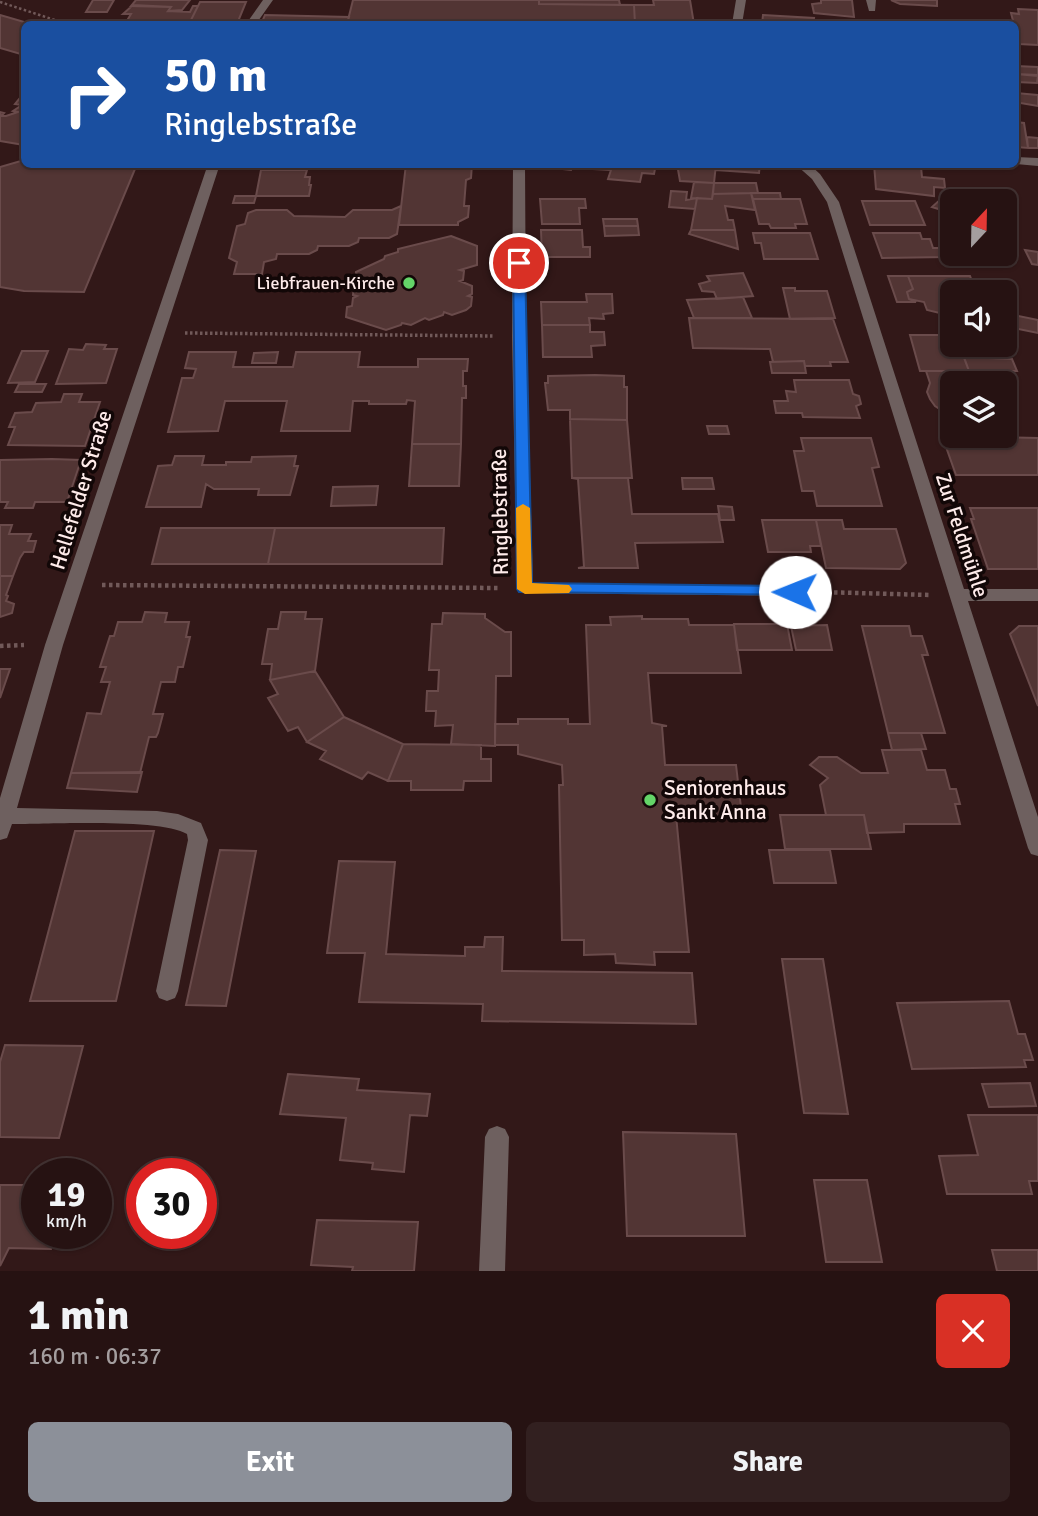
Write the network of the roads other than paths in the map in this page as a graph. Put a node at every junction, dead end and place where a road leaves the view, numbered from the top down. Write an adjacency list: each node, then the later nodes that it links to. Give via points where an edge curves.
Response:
1 (268, 0): 3 (street)
2 (741, 0): 4 (street)
3 (253, 21)
4 (738, 21)
5 (1019, 161): 6 (street)
6 (1038, 162)
7 (213, 168): 13 (street, Hellefelder Straße, via 54,645)
8 (519, 168): 10 (street, Ringlebstraße, via 525,589)
9 (806, 168): 11 (street, Zur Feldmühle, via 833,202)
10 (795, 592)
11 (959, 595): 12 (street); 14 (street, Zur Feldmühle)
12 (1038, 595)
13 (2, 824): 15 (street, via 162,819 197,831)
14 (1038, 848)
15 (167, 991)
16 (497, 1136): 17 (street)
17 (492, 1271)

